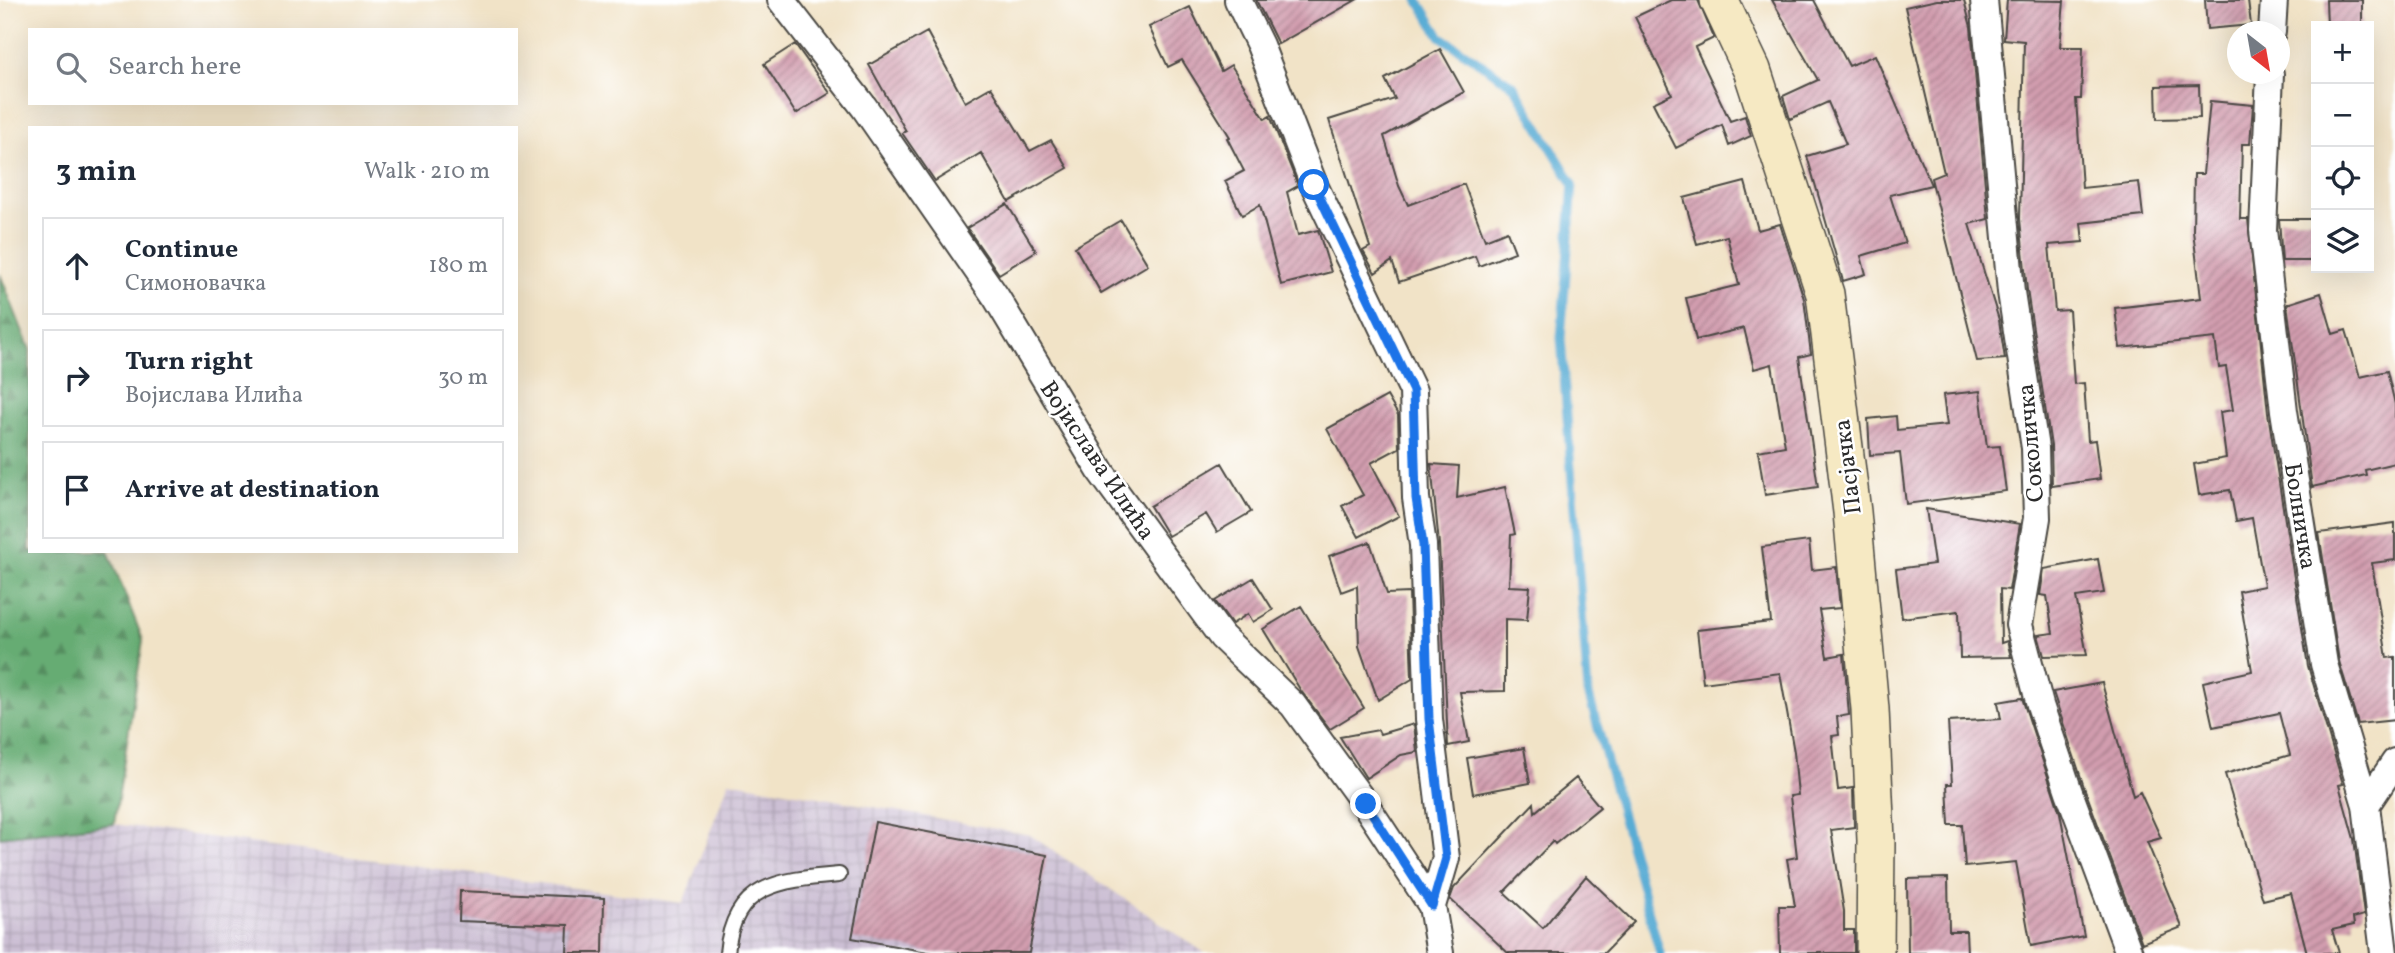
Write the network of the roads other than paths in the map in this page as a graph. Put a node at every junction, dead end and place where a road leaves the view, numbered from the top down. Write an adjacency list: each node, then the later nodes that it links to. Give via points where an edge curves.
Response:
1 (781, 0): 11 (street, Војислава Илића, via 864,107 996,297 1101,472 1222,637 1293,705 1366,804)
2 (1238, 0): 11 (street, via 1314,185 1413,391 1429,719 1446,858)
3 (1719, 0): 15 (main road, Пасјачка, via 1752,70 1825,294 1870,709)
4 (1984, 0): 16 (street, Соколичка, via 2011,292 2035,448 2037,518 2019,625 2069,792)
5 (2274, 0): 6 (street)
6 (2273, 21)
7 (2270, 84): 9 (street, Болничка, via 2263,230 2284,411 2324,664)
8 (2395, 762): 9 (street)
9 (2366, 805): 17 (street, Болничка)
10 (839, 875): 13 (lane, via 787,880 757,892 729,930)
11 (1432, 906): 14 (street)
12 (2395, 943): 17 (street)
13 (727, 953)
14 (1440, 953)
15 (1875, 953)
16 (2129, 953)
17 (2386, 953)

